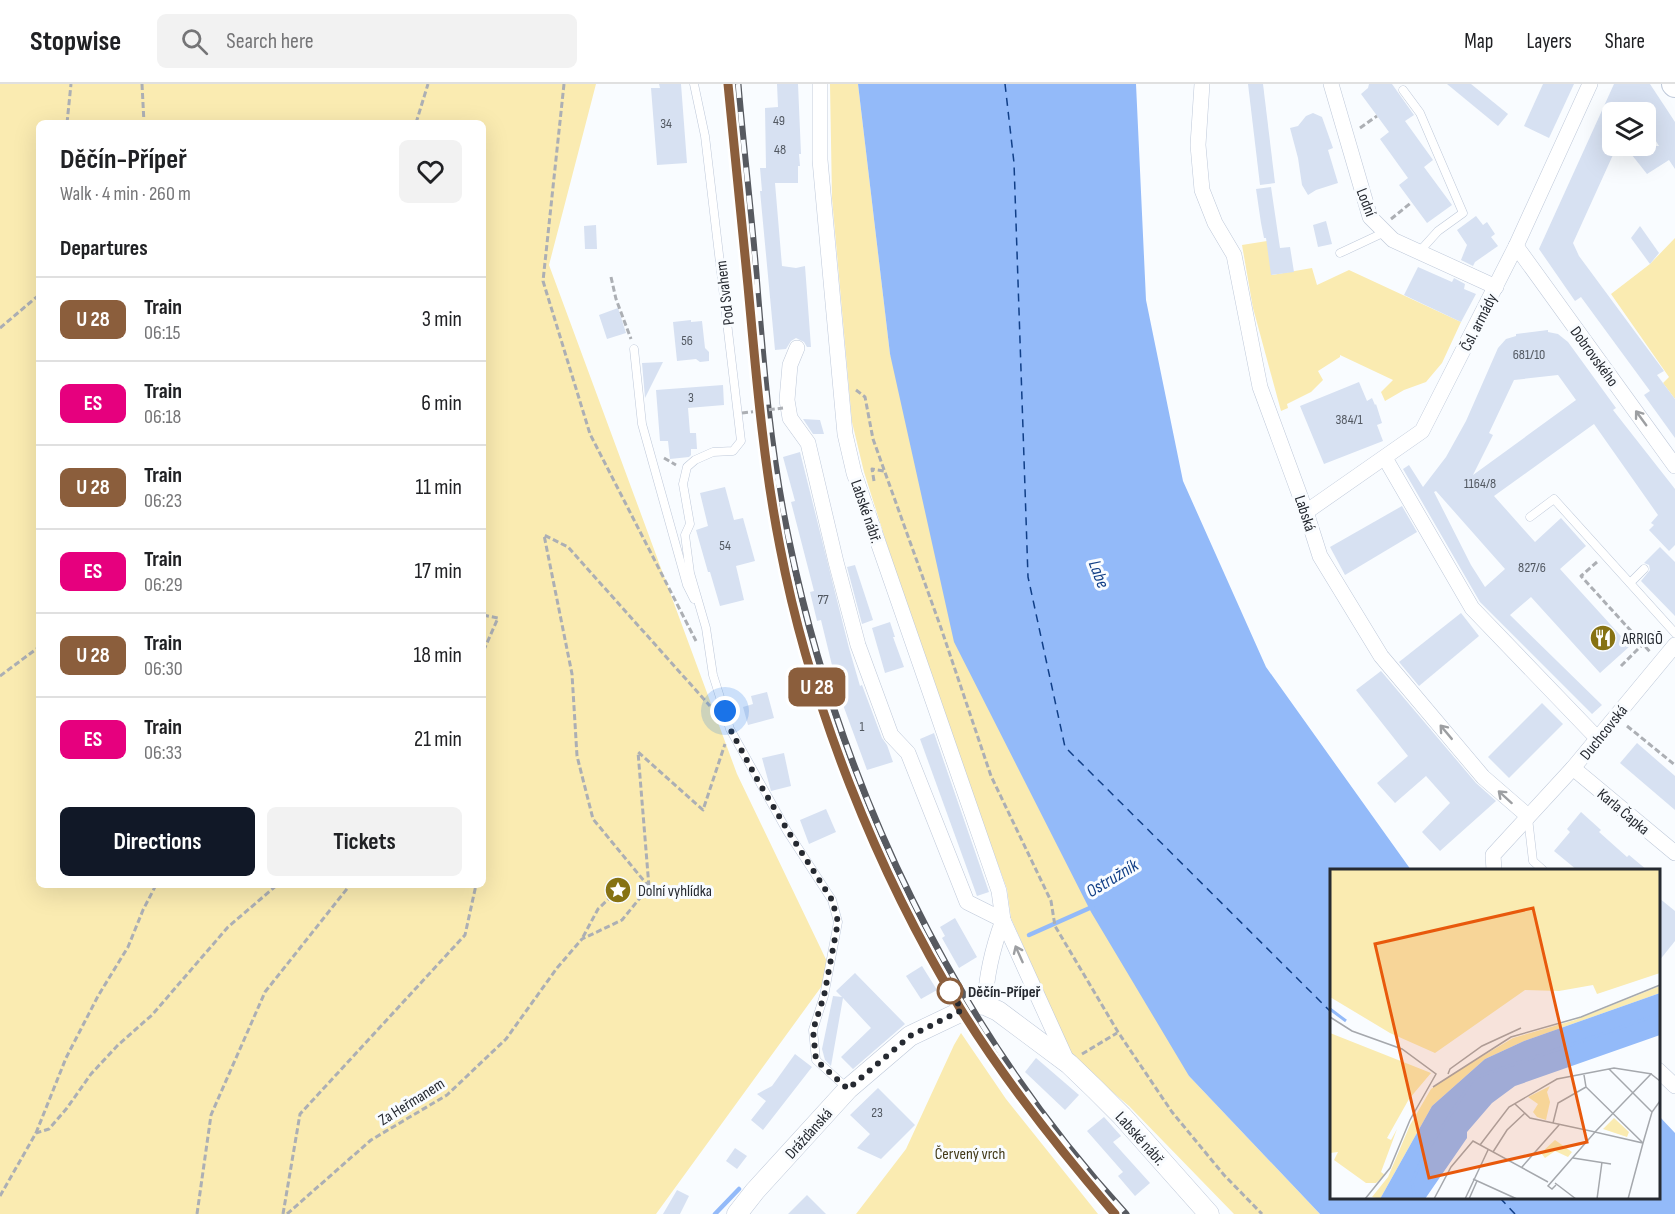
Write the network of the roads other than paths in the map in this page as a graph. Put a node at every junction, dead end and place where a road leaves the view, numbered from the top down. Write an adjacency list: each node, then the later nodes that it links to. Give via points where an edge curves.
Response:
1 (694, 84): 20 (lane, Pod Svahem, via 705,136 741,441 733,451 713,452 694,460 687,467 683,484 690,524 685,534 690,573)
2 (820, 84): 29 (street, Labské nábř., via 820,160 845,434 854,473 999,891)
3 (1202, 84): 16 (street, Labská, via 1198,145 1202,190 1234,255 1260,387)
4 (1331, 84): 7 (street, Lodní, via 1370,217)
5 (1590, 84): 8 (street, Čsl. armády)
6 (1403, 90): 9 (lane, via 1420,113 1463,213 1438,231)
7 (1383, 230): 9 (street, Lodní, via 1393,240); 10 (lane)
8 (1516, 246): 11 (street, Čsl. armády); 15 (street, Dobrovského, one-way to 8)
9 (1419, 252): 11 (street, Lodní)
10 (1340, 253)
11 (1496, 287): 14 (street, Čsl. armády, via 1422,431)
12 (797, 348): 29 (street, via 790,365 790,418 808,443 858,645 891,735 908,753 967,902)
13 (634, 349): 20 (lane, via 647,442 687,585)
14 (1384, 458): 16 (street, Čsl. armády); 23 (street, via 1472,608)
15 (1675, 465)
16 (1306, 512): 25 (street, Labská, one-way to 16, via 1483,777 1381,656 1320,556)
17 (1530, 517): 19 (lane, via 1554,499)
18 (1644, 569): 19 (lane)
19 (1630, 583): 21 (lane)
20 (706, 628): 34 (lane, via 713,675 730,729 832,900 838,922 824,996 813,1030 816,1060)
21 (1675, 633)
22 (1675, 645): 23 (street, Duchcovská)
23 (1597, 738): 24 (street, Duchcovská)
24 (1573, 768): 25 (street, Duchcovská); 26 (street, Karla Čapka)
25 (1528, 816): 27 (street, via 1493,855); 28 (lane, via 1533,861)
26 (1675, 854)
27 (1494, 869)
28 (1542, 869)
29 (1004, 921): 30 (street, Labské nábř., via 995,943); 31 (street, Labské nábř., one-way to 29)
30 (985, 1005): 31 (street, Labské nábř., via 1011,1019); 34 (street, Drážďanská, via 970,1006 910,1036)
31 (1069, 1064): 36 (street, Labské nábř., via 1122,1116)
32 (1660, 1071): 33 (street)
33 (1675, 1086)
34 (848, 1089): 35 (street, Drážďanská)
35 (737, 1214)
36 (1209, 1214)

